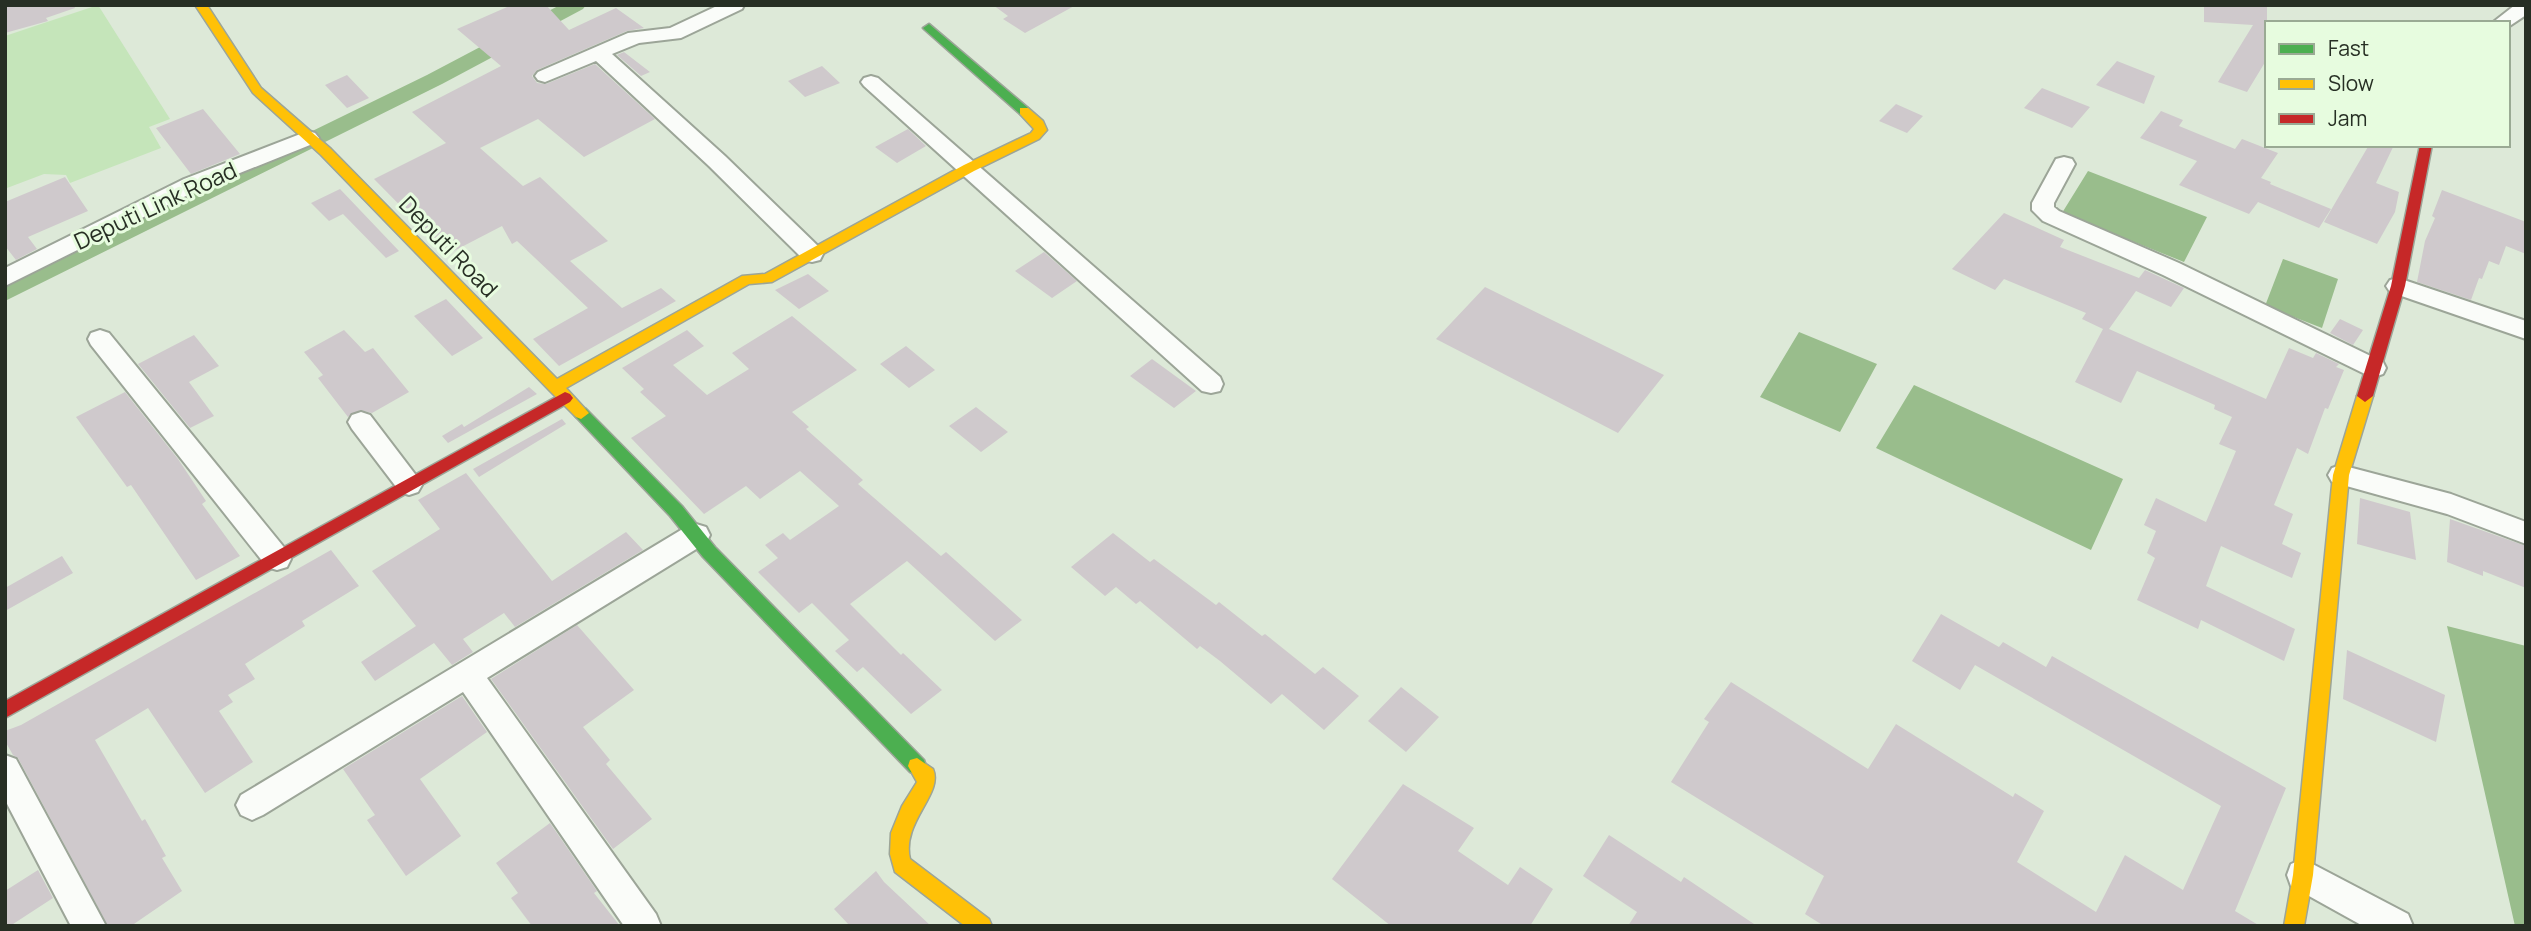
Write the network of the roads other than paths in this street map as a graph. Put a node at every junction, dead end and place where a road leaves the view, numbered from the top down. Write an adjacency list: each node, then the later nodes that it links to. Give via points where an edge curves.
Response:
1 (201, 5): 9 (street, Deputi Road, via 257,90)
2 (735, 5): 6 (street, via 674,34 635,37)
3 (2526, 6): 4 (street)
4 (2505, 21)
5 (929, 28): 12 (street, via 1041,130)
6 (599, 53): 7 (street); 13 (street)
7 (545, 76)
8 (871, 82): 12 (street)
9 (308, 138): 14 (street, Deputi Link Road, via 192,184); 20 (street, Deputi Road)
10 (2426, 147): 15 (street)
11 (2064, 164): 18 (street, via 2043,203 2043,210 2052,216)
12 (969, 169): 13 (street); 19 (street)
13 (812, 254): 20 (street, via 767,279 747,279)
14 (5, 278)
15 (2398, 286): 16 (street); 18 (street)
16 (2526, 330)
17 (100, 340): 26 (street)
18 (2374, 368): 22 (street)
19 (1211, 384)
20 (560, 392): 23 (street); 25 (street, Deputi Road)
21 (361, 422): 23 (street)
22 (2341, 475): 24 (street, via 2451,505); 31 (street)
23 (409, 485): 26 (street)
24 (2526, 533)
25 (696, 535): 27 (street); 34 (street, Deputi Road, via 926,775 926,784 896,841 896,853 902,865)
26 (277, 559): 28 (street)
27 (467, 674): 30 (street); 33 (street)
28 (5, 710)
29 (5, 769): 32 (street)
30 (252, 805)
31 (2303, 876): 35 (street); 36 (street)
32 (89, 926)
33 (644, 926)
34 (982, 926)
35 (2294, 926)
36 (2396, 926)

